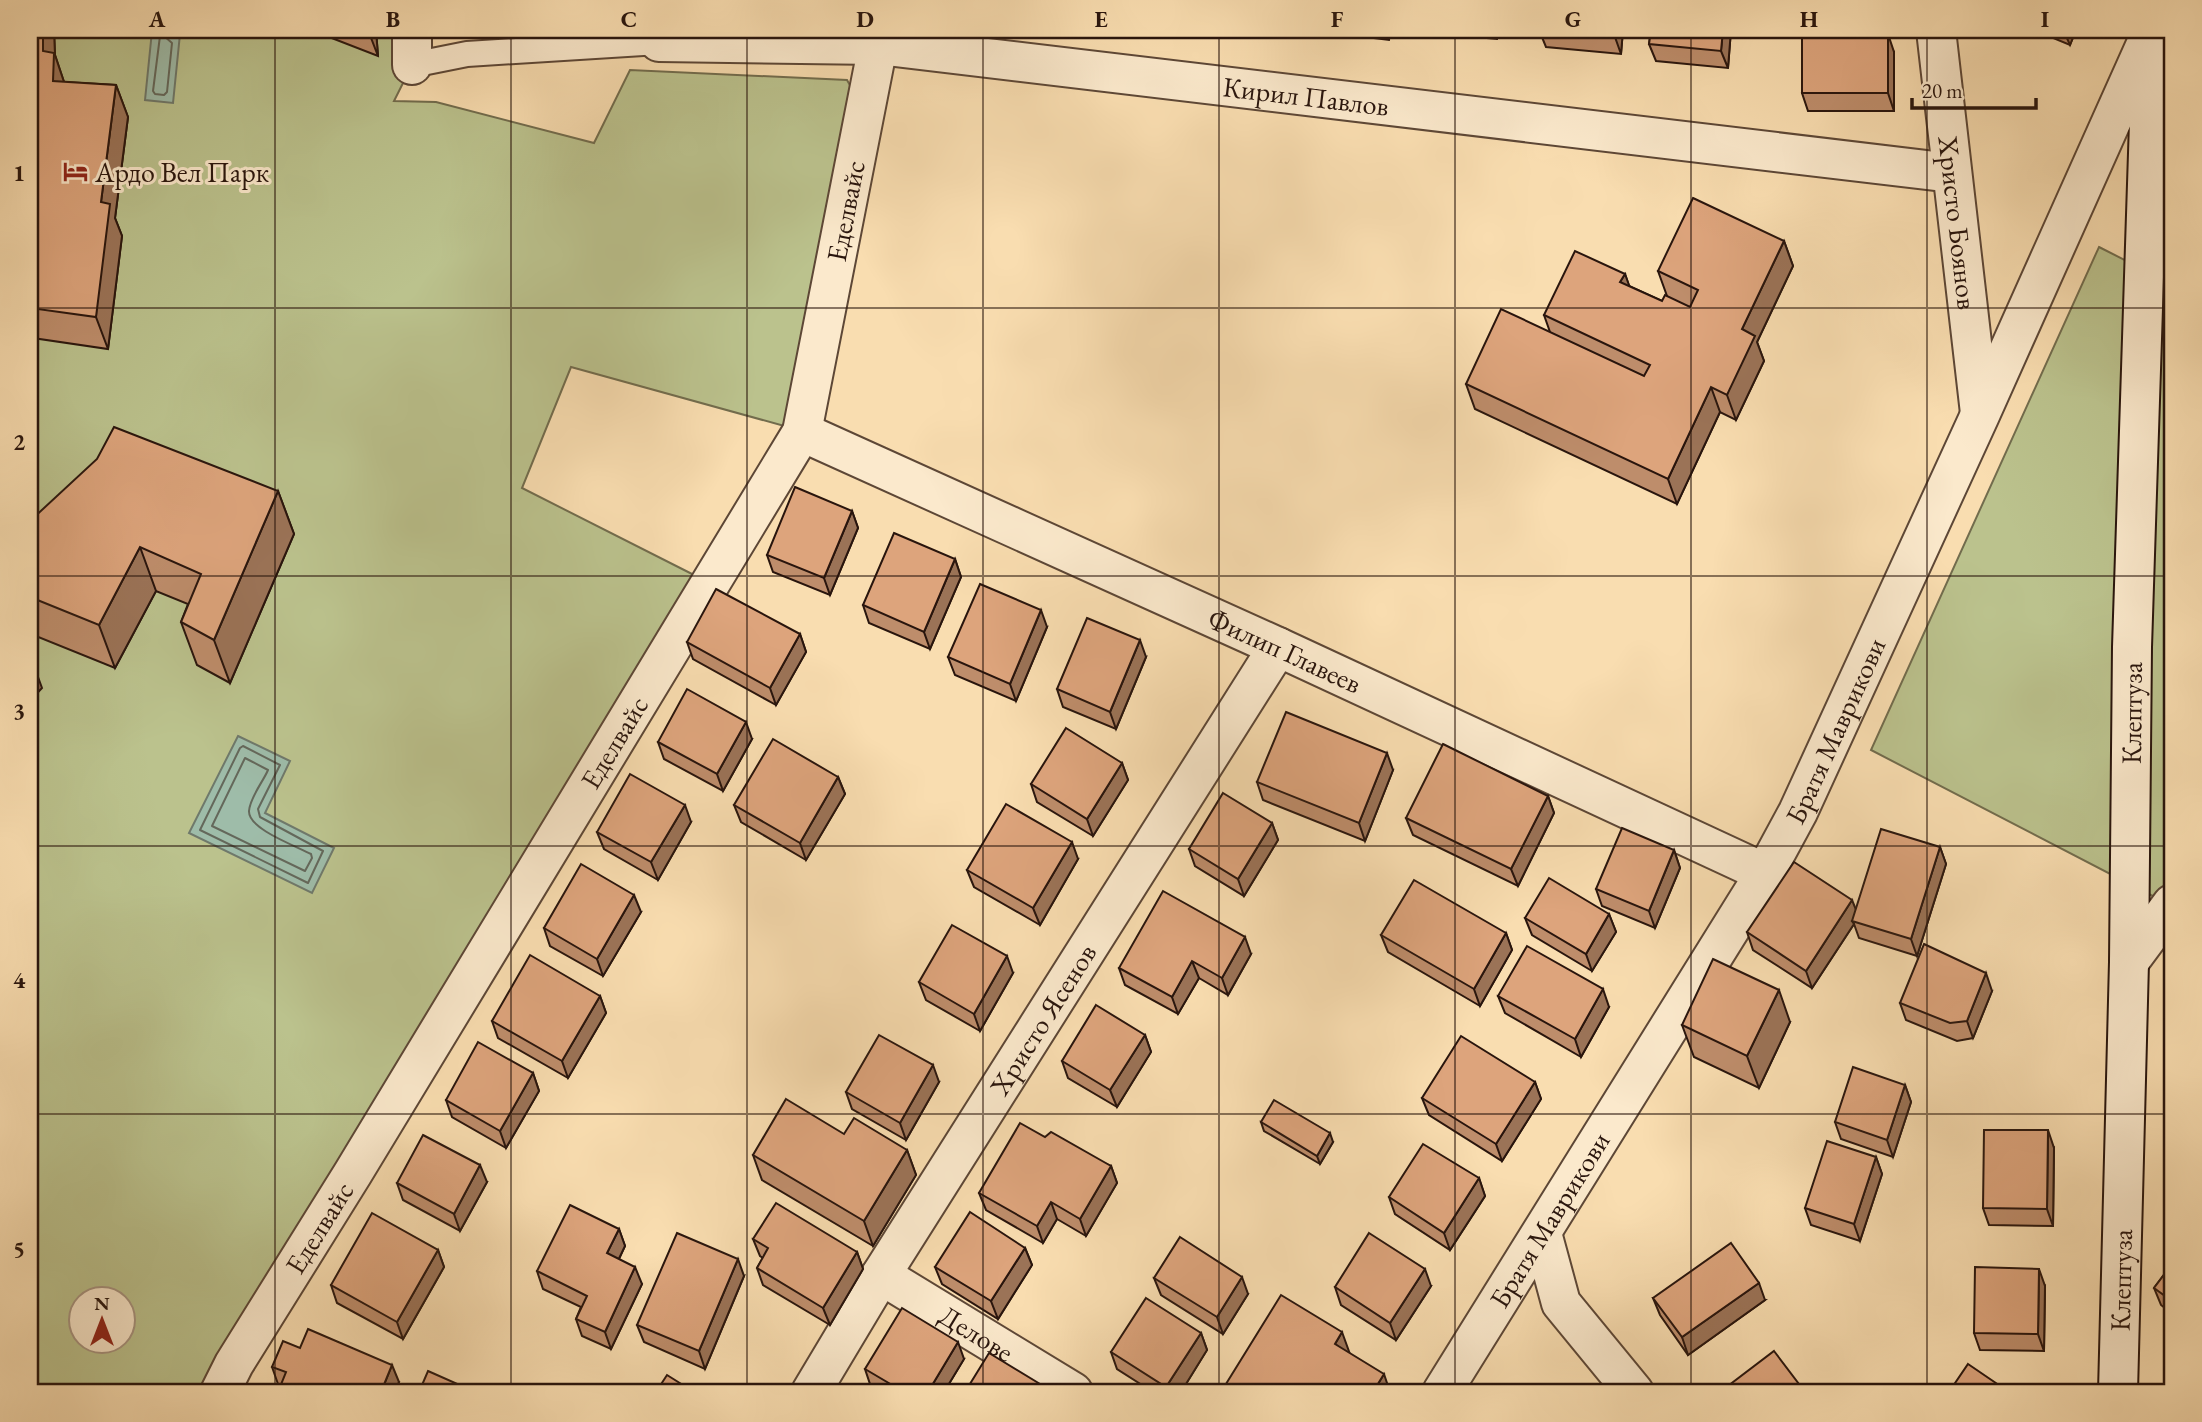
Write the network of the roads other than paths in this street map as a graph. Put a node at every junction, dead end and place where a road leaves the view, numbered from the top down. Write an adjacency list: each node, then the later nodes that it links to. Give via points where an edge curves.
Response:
1 (1936, 30): 6 (street, Христо Боянов)
2 (2152, 31): 7 (street, Братя Маврикови); 12 (street, Клептуза, via 2132,647)
3 (659, 36): 4 (street, Кирил Павлов); 5 (lane, via 467,54)
4 (878, 45): 6 (street, Кирил Павлов); 8 (street, Еделвайс)
5 (412, 47)
6 (1952, 173): 7 (street, Христо Боянов)
7 (1980, 415): 10 (street, Братя Маврикови)
8 (802, 432): 9 (street, Филип Главеев); 15 (street, Еделвайс)
9 (1278, 647): 10 (street, Филип Главеев); 14 (street, Христо Ясенов)
10 (1765, 873): 13 (street, Братя Маврикови)
11 (2172, 904): 12 (street)
12 (2129, 962): 20 (street, Клептуза)
13 (1542, 1233): 18 (street, Братя Маврикови); 19 (street, via 1561,1303)
14 (881, 1275): 16 (street, Христо Ясенов); 17 (street, Делове)
15 (220, 1392)
16 (811, 1392)
17 (1073, 1392)
18 (1442, 1392)
19 (1634, 1392)
20 (2118, 1392)

